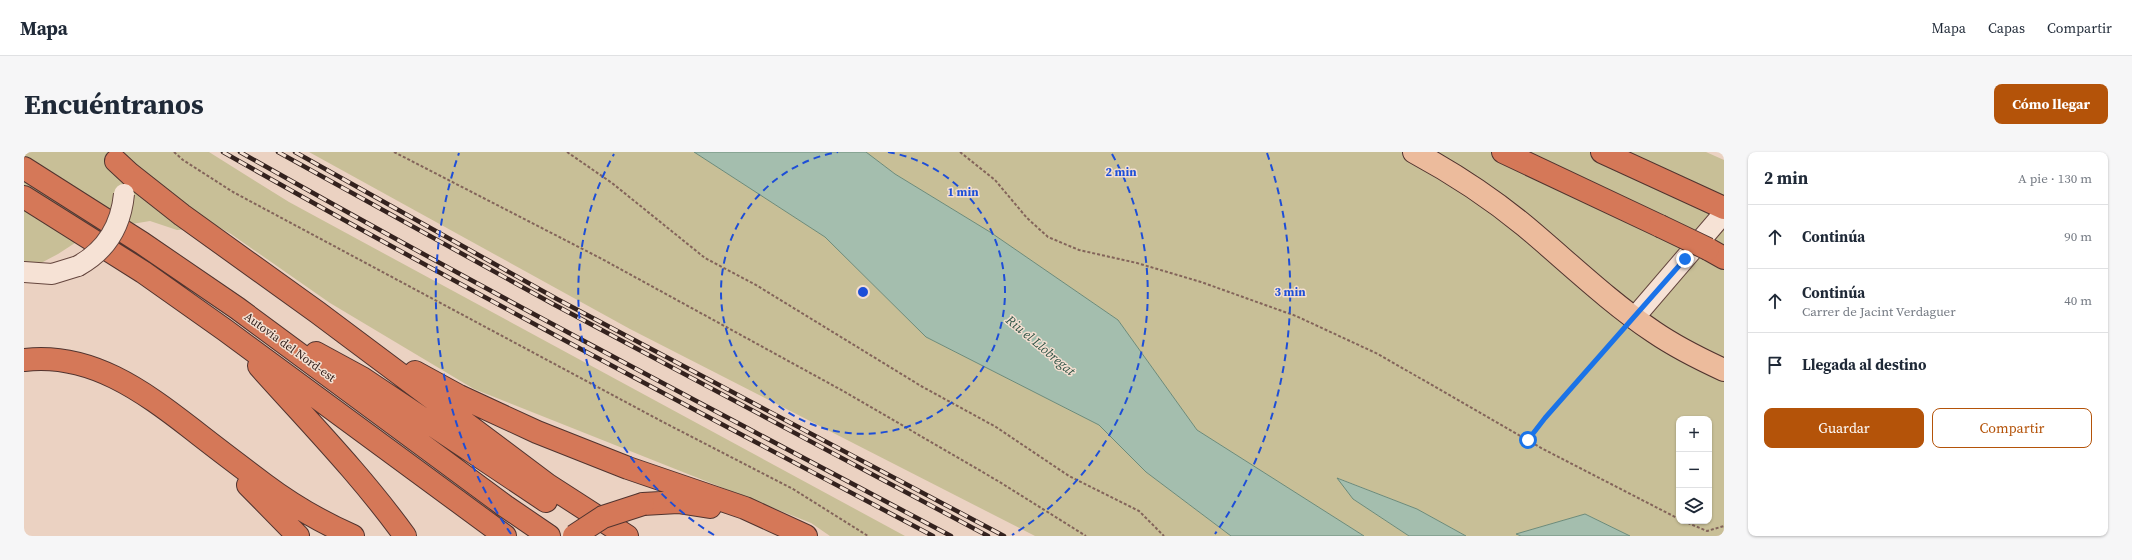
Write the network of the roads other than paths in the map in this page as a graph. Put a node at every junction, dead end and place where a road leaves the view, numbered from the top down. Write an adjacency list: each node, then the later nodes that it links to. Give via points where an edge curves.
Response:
1 (1414, 152): 11 (main road, via 1488,198)
2 (1503, 152): 9 (highway, bridge)
3 (1602, 152): 7 (highway)
4 (114, 156): 10 (main road, bridge, via 124,194 120,219 111,237 98,253 78,266 52,274); 12 (highway, via 143,185)
5 (24, 168): 13 (highway, Autovia del Nord-est, via 142,243)
6 (24, 197): 14 (highway, Autovia del Nord-est, via 143,272)
7 (1724, 208)
8 (1724, 213): 11 (main road)
9 (1719, 254)
10 (25, 273)
11 (1634, 318): 16 (main road, via 1676,345)
12 (333, 324): 25 (highway, via 548,485); 27 (highway, via 459,396 530,429 628,468 745,508)
13 (261, 326): 22 (highway, Autovia del Nord-est); 24 (highway, via 362,378 570,518)
14 (225, 330): 20 (highway, via 343,458); 21 (highway, Autovia del Nord-est)
15 (24, 360): 17 (highway, via 64,359 105,372 144,393)
16 (1724, 370)
17 (192, 429): 18 (highway); 19 (highway, via 279,495 316,518)
18 (298, 536)
19 (353, 536)
20 (405, 536)
21 (505, 536)
22 (549, 536)
23 (574, 536): 26 (highway, bridge, via 603,517 643,504 678,502 700,504 728,512)
24 (601, 536)
25 (627, 536)
26 (786, 536)
27 (806, 536)

